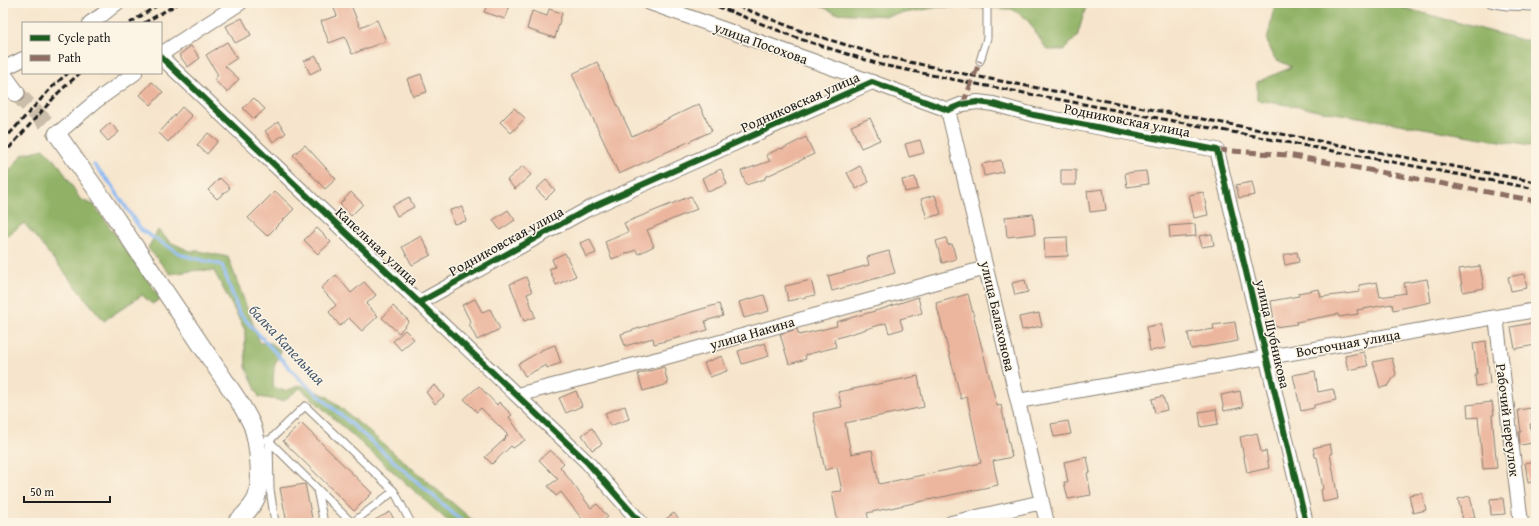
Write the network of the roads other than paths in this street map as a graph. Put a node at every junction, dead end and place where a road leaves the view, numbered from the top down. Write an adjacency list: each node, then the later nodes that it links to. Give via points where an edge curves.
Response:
1 (116, 3): 7 (street)
2 (240, 3): 8 (street)
3 (650, 3): 15 (street, улица Посохова)
4 (987, 3): 11 (lane, via 987,38)
5 (1490, 3): 6 (lane)
6 (1536, 7)
7 (92, 22)
8 (162, 53)
9 (162, 58): 21 (street, Капельная улица)
10 (22, 59): 12 (street)
11 (980, 60)
12 (3, 68)
13 (134, 74): 18 (street)
14 (3, 75): 16 (street)
15 (872, 82): 17 (street, Родниковская улица); 21 (street, Родниковская улица, via 588,209)
16 (16, 93)
17 (948, 110): 19 (street, Родниковская улица, via 963,104 993,104 1034,115); 20 (street, улица Балахонова)
18 (57, 134): 27 (street)
19 (1217, 150): 24 (street, улица Шубникова)
20 (986, 268): 25 (street, улица Накина, via 670,356); 26 (street, улица Балахонова)
21 (420, 302): 25 (street, Капельная улица)
22 (1536, 310): 23 (street, Восточная улица)
23 (1496, 318): 24 (street, Восточная улица); 42 (street, Рабочий переулок)
24 (1267, 358): 26 (street, Восточная улица); 41 (street, улица Шубникова)
25 (517, 395): 38 (street, Капельная улица, via 587,462)
26 (1018, 401): 31 (street, улица Балахонова)
27 (262, 439): 28 (lane); 29 (lane, via 304,406); 30 (street, via 258,450); 34 (lane)
28 (317, 490): 35 (lane); 36 (lane)
29 (394, 491): 36 (lane); 37 (lane)
30 (257, 497): 32 (street); 33 (street)
31 (1042, 502): 39 (street); 40 (street, улица Балахонова)
32 (236, 523)
33 (254, 523)
34 (275, 523)
35 (324, 523)
36 (352, 523)
37 (411, 523)
38 (640, 523)
39 (951, 523)
40 (1047, 523)
41 (1306, 523)
42 (1521, 523)

